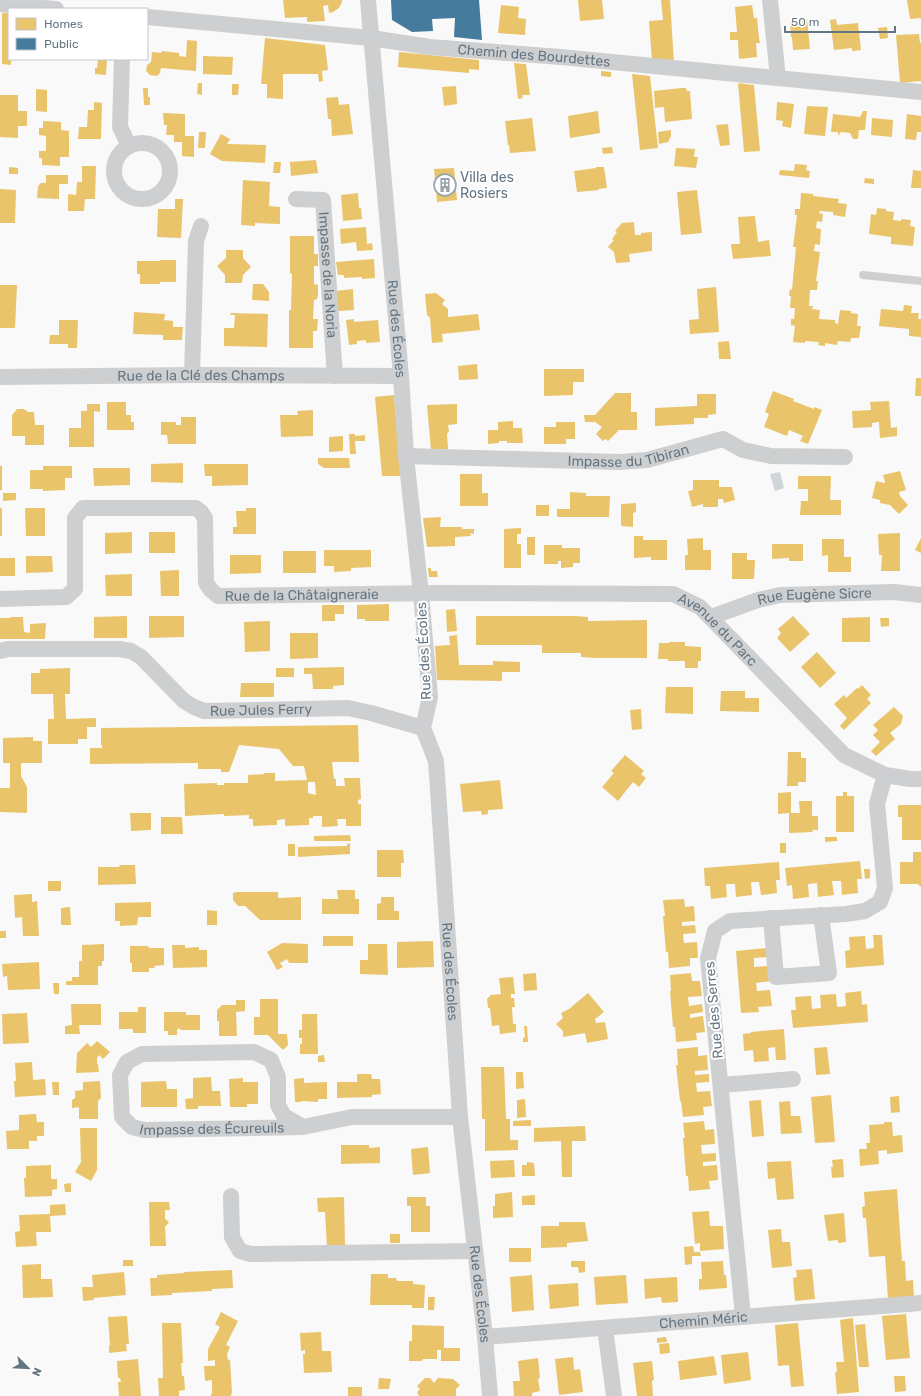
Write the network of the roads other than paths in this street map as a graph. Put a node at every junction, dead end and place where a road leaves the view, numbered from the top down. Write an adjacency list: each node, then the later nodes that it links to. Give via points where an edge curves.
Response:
1 (368, 0): 6 (street, Rue des Écoles)
2 (770, 0): 8 (street)
3 (0, 4): 4 (street)
4 (45, 8)
5 (148, 18): 6 (street, Chemin des Bourdettes)
6 (372, 38): 8 (street, Chemin des Bourdettes, via 430,47); 17 (street, Rue des Écoles)
7 (122, 60): 10 (street, via 120,127)
8 (778, 78): 9 (street, Chemin des Bourdettes)
9 (921, 92)
10 (129, 146)
11 (296, 199): 16 (street, Impasse de la Noria, via 323,200)
12 (201, 226): 15 (street, via 196,241)
13 (863, 275): 14 (lane)
14 (921, 281)
15 (192, 375): 16 (street, Rue de la Clé des Champs); 18 (street, Rue de la Clé des Champs)
16 (335, 376): 17 (street, Rue de la Clé des Champs)
17 (401, 376): 19 (street, Rue des Écoles)
18 (0, 377)
19 (406, 456): 20 (street, Impasse du Tibiran, via 619,462 647,460 723,439 743,450 771,456); 21 (street, Rue des Écoles)
20 (845, 457)
21 (421, 594): 23 (street, Rue de la Châtaigneraie, via 218,596 206,583 205,518 196,508 83,508 75,518 75,589 66,597); 24 (street, Avenue du Parc, via 674,594 700,607); 26 (street, Rue des Écoles, via 430,697)
22 (921, 595): 24 (street, Rue Eugène Sicre, via 894,592 780,595)
23 (0, 599)
24 (711, 617): 27 (street, Avenue du Parc, via 844,755)
25 (0, 651): 26 (street, Rue Jules Ferry, via 131,651 141,657 184,701 204,711 348,708)
26 (423, 728): 33 (street, Rue des Écoles, via 436,761)
27 (885, 775): 28 (street, Avenue du Parc); 29 (street, Rue des Serres, via 877,804 885,888 880,902 865,911)
28 (921, 779)
29 (820, 915): 30 (street, Rue des Serres); 30 (street, via 829,973 776,976)
30 (771, 918): 32 (street, Rue des Serres, via 730,921 716,931 708,958)
31 (793, 1079): 32 (street)
32 (721, 1085): 38 (street, Rue des Serres)
33 (460, 1117): 34 (street, Impasse des Écureuils, via 352,1117); 36 (street, Rue des Écoles)
34 (303, 1127): 34 (street, Impasse des Écureuils, via 284,1116 278,1105 278,1077 271,1060 254,1052 142,1054 127,1062 120,1075 122,1117 132,1127 144,1130)
35 (231, 1196): 36 (street, via 232,1237 240,1251 251,1254)
36 (475, 1251): 40 (street, Rue des Écoles)
37 (921, 1303): 38 (street, Chemin Méric)
38 (743, 1316): 39 (street, Chemin Méric)
39 (605, 1328): 40 (street, Chemin Méric); 42 (street)
40 (485, 1337): 41 (street, Rue des Écoles)
41 (490, 1396)
42 (614, 1396)

